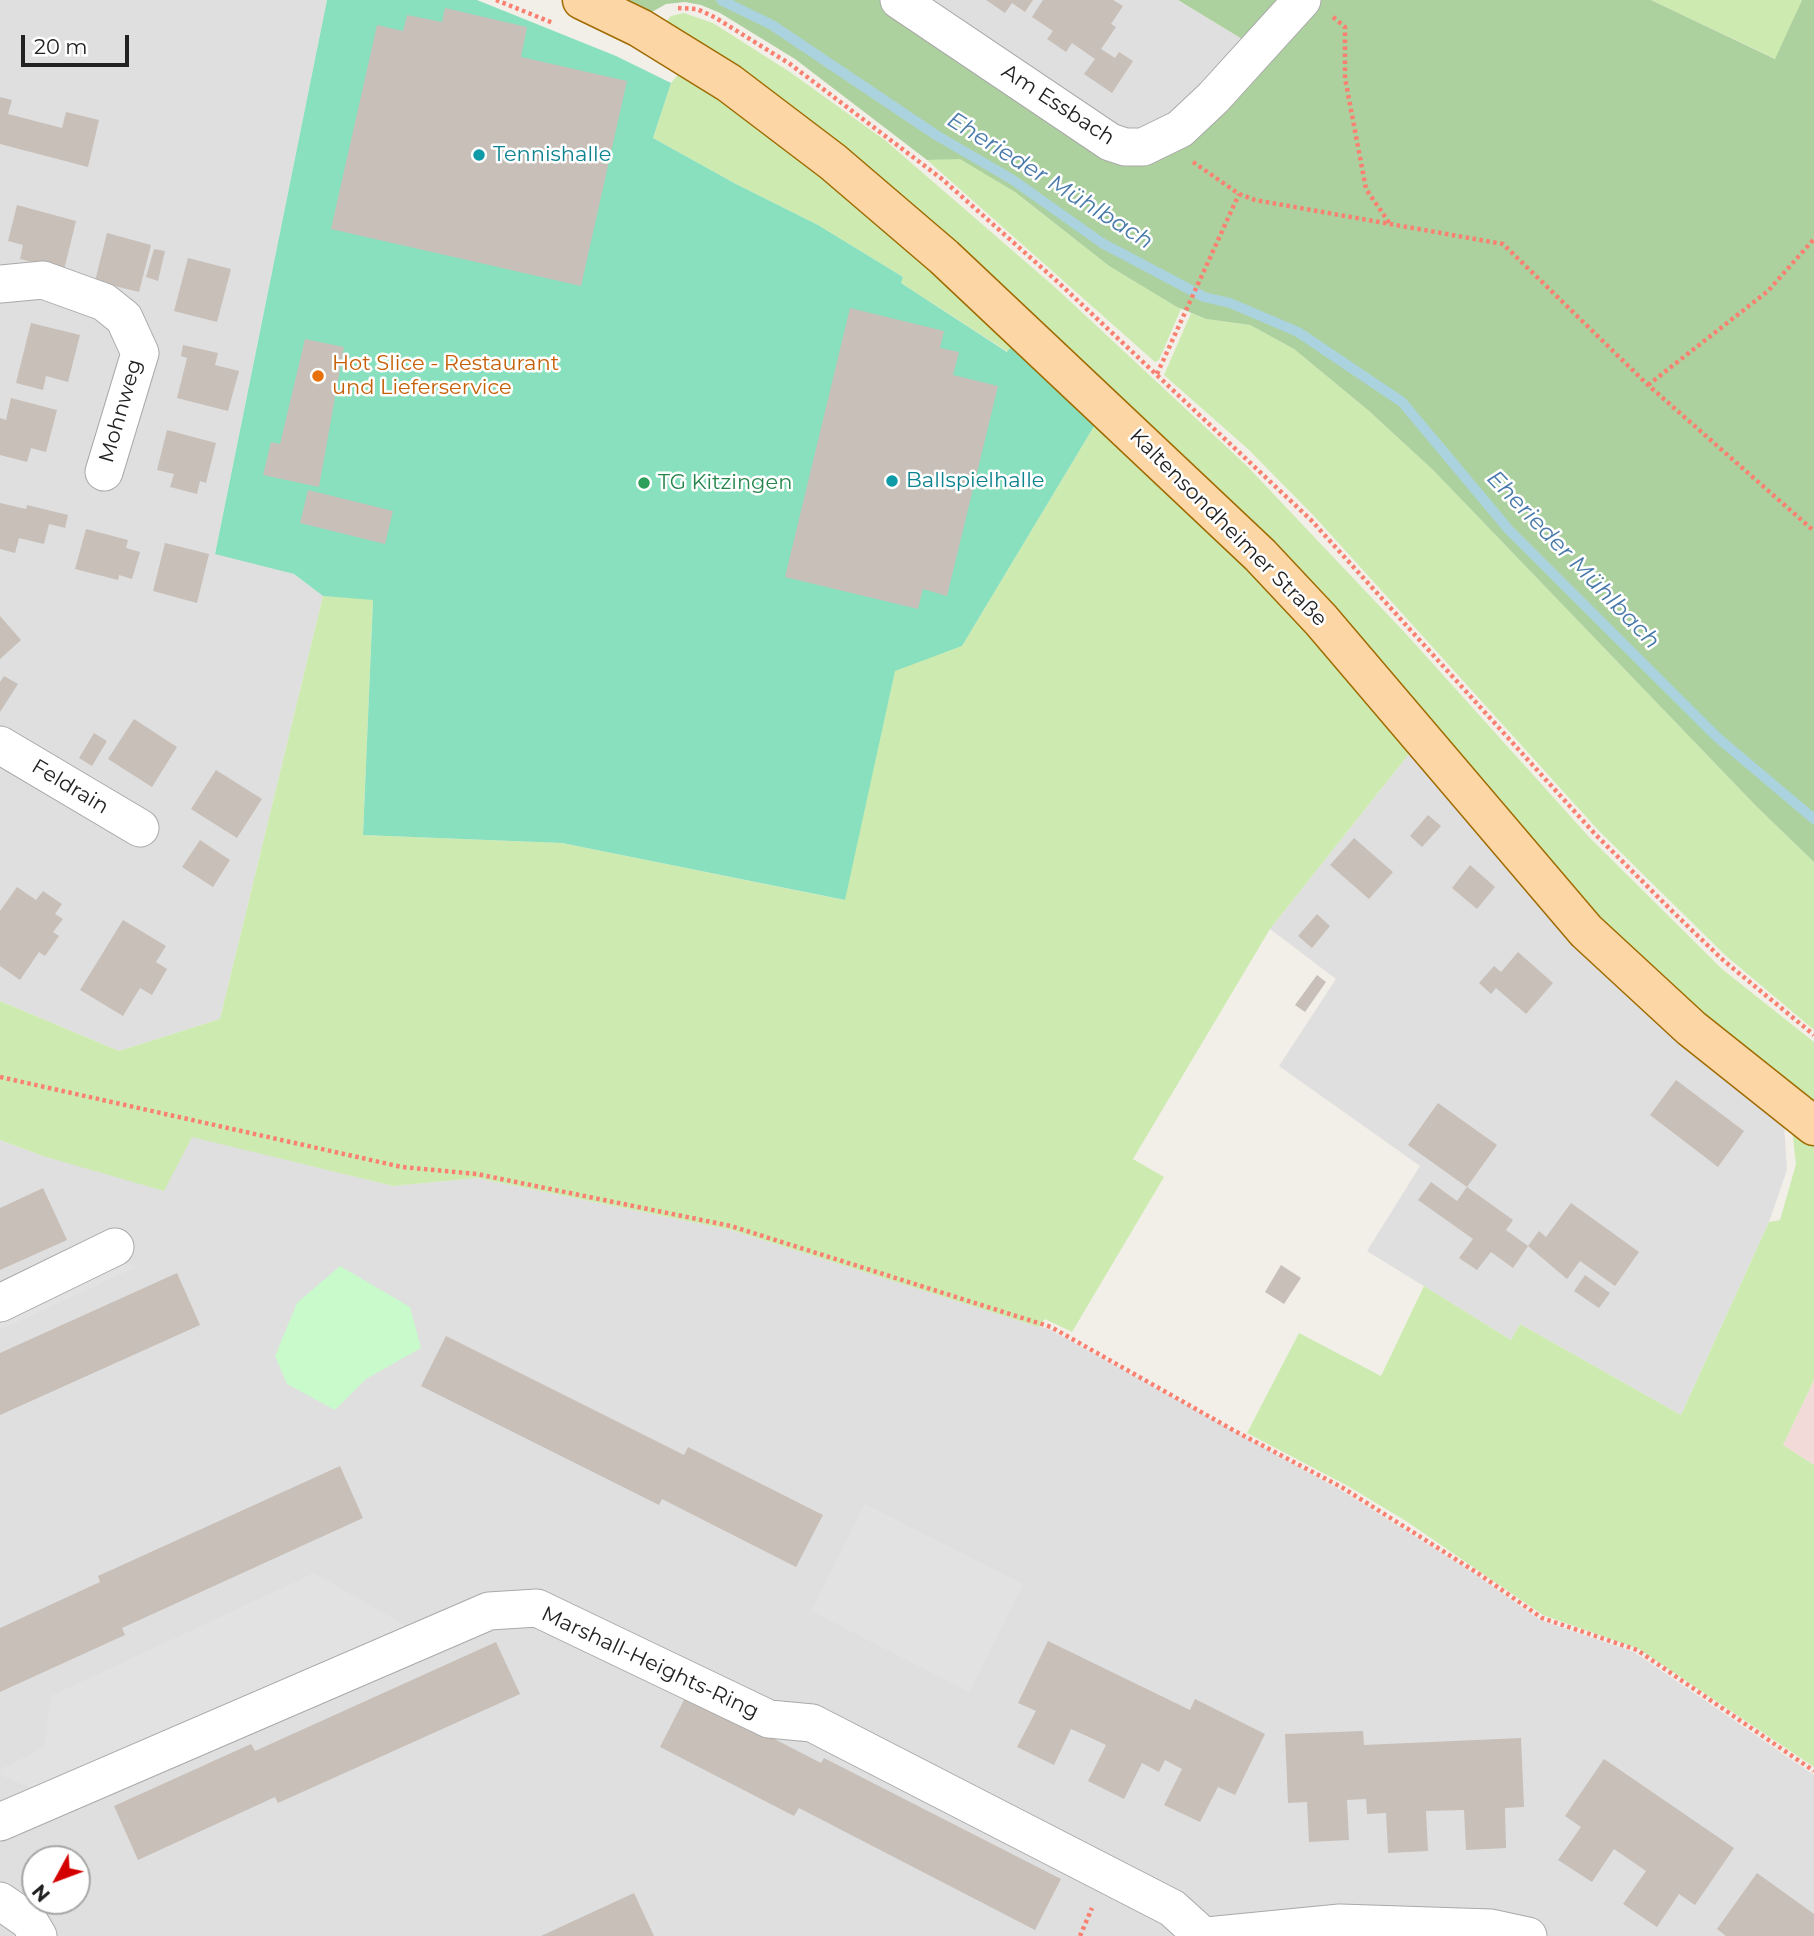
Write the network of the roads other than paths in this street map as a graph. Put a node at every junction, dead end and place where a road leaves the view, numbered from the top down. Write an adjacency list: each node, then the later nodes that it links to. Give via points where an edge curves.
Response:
1 (582, 0): 8 (main road, Kaltensondheimer Straße, via 640,28 729,83 833,162 954,265 1260,555 1330,630 1586,930 1691,1028)
2 (899, 0): 3 (street, Am Essbach, via 1110,142 1125,147 1143,147 1180,129)
3 (1315, 7)
4 (0, 284): 5 (street, Mohnweg, via 43,280 104,302 124,318 140,352)
5 (104, 472)
6 (0, 746): 7 (street, Feldrain)
7 (140, 828)
8 (1814, 1126)
9 (116, 1247): 10 (street)
10 (0, 1303)
11 (0, 1822): 12 (street, Marshall-Heights-Ring, via 489,1611 537,1608 769,1719 812,1723 1172,1908)
12 (1205, 1936): 13 (street, Marshall-Heights-Ring, via 1340,1923 1491,1928)
13 (1528, 1936)

